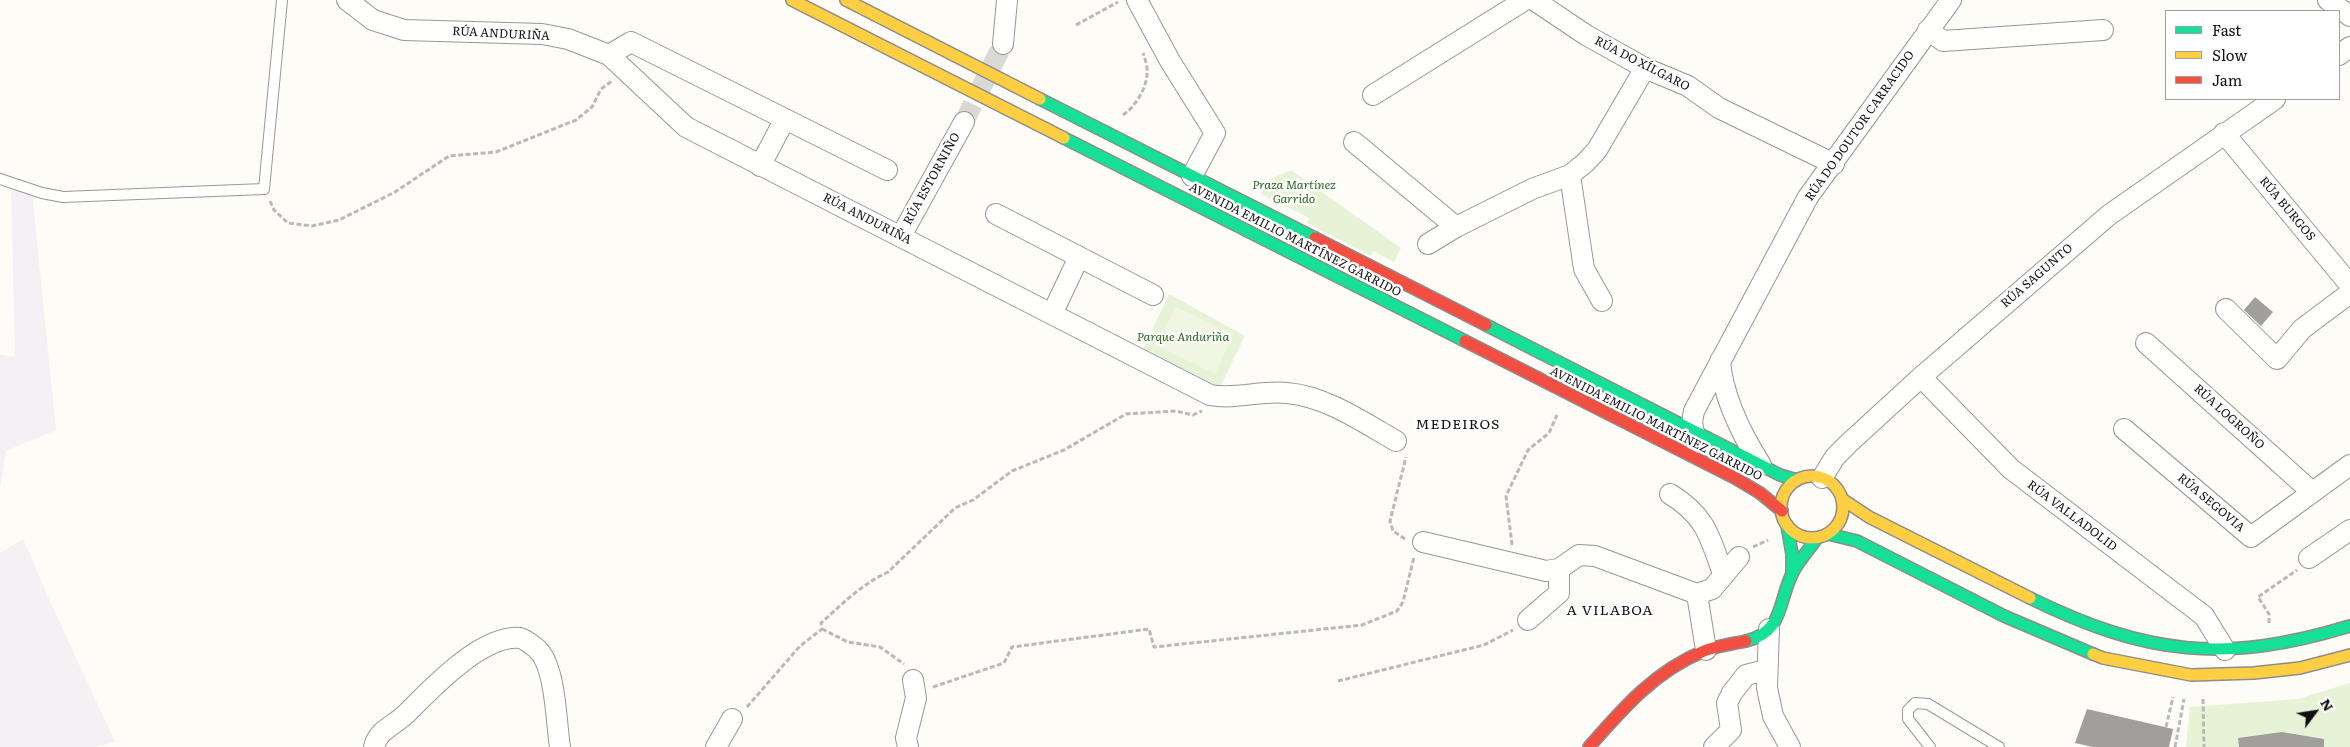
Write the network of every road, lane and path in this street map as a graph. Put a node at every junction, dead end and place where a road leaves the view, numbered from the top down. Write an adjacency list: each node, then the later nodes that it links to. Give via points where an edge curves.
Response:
1 (282, 0): 35 (lane)
2 (347, 0): 19 (street, RÚA ANDURIÑA, via 373,20 404,30 542,34 568,39)
3 (792, 0): 14 (main road, AVENIDA EMILIO MARTÍNEZ GARRIDO)
4 (1007, 0): 17 (street)
5 (1121, 0): 13 (path)
6 (1137, 0): 33 (street, via 1215,133)
7 (1525, 0): 22 (street)
8 (1534, 0): 20 (street, RÚA DO XÍLGARO, via 1586,35)
9 (1950, 0): 15 (street, RÚA DO DOUTOR CARRACIDO)
10 (2328, 0): 12 (street)
11 (852, 1): 14 (street); 33 (main road, AVENIDA EMILIO MARTÍNEZ GARRIDO)
12 (2350, 16)
13 (1076, 25)
14 (852, 30): 57 (main road, AVENIDA EMILIO MARTÍNEZ GARRIDO)
15 (1928, 30): 16 (street, via 1943,41); 29 (street, RÚA DO DOUTOR CARRACIDO)
16 (2103, 30)
17 (1003, 44)
18 (1141, 48): 24 (path, via 1148,72 1146,82 1131,109)
19 (609, 55): 21 (street, RÚA ANDURIÑA); 25 (street, via 631,42)
20 (1645, 68): 29 (street, RÚA DO XÍLGARO, via 1688,86 1719,108); 32 (street, via 1598,150)
21 (626, 70): 30 (street, RÚA ANDURIÑA, via 686,128); 35 (path, via 601,89 592,107 576,120 496,152 449,156 395,192 339,220 312,226 288,223 274,210)
22 (1372, 95)
23 (2274, 100): 27 (street, RÚA SAGUNTO)
24 (1122, 115)
25 (785, 119): 30 (street); 31 (street)
26 (964, 122): 38 (street, RÚA ESTORNIÑO)
27 (2224, 134): 41 (street, RÚA BURGOS); 49 (street, RÚA SAGUNTO, via 2109,216)
28 (1354, 142): 37 (street)
29 (1834, 164): 48 (street, RÚA DO DOUTOR CARRACIDO, via 1808,197)
30 (760, 166): 38 (street, RÚA ANDURIÑA)
31 (888, 170)
32 (1570, 175): 37 (street, via 1532,189); 44 (street, via 1584,270)
33 (1192, 176): 53 (main road, AVENIDA EMILIO MARTÍNEZ GARRIDO)
34 (0, 179): 35 (lane, via 63,197)
35 (264, 189)
36 (996, 214): 40 (street)
37 (1456, 227): 39 (street)
38 (901, 236): 46 (street, RÚA ANDURIÑA)
39 (1428, 244)
40 (1079, 257): 43 (street); 46 (street)
41 (2350, 285)
42 (2350, 293): 45 (street, via 2302,329 2277,359)
43 (1153, 295)
44 (1602, 301)
45 (2226, 309)
46 (1052, 314): 56 (street, RÚA ANDURIÑA, via 1210,395 1227,398 1287,393 1332,405)
47 (2146, 343): 62 (street, RÚA LOGROÑO)
48 (1720, 361): 51 (street, RÚA DO DOUTOR CARRACIDO); 58 (street, via 1726,392 1748,444)
49 (1921, 378): 60 (street, RÚA SAGUNTO, via 1835,457); 83 (street, RÚA VALLADOLID, via 2011,469 2204,616)
50 (1209, 408): 80 (path, via 1193,415 1176,411 1126,414 1064,450 1012,471 973,500 955,508 888,572 844,601 820,623)
51 (1694, 411): 53 (street, via 1683,419); 55 (street)
52 (1557, 415): 72 (path, via 1549,433 1528,450 1506,496)
53 (1673, 420): 55 (main road, AVENIDA EMILIO MARTÍNEZ GARRIDO)
54 (2124, 429): 62 (street, RÚA SEGOVIA, via 2251,537)
55 (1694, 431): 57 (street); 58 (main road, AVENIDA EMILIO MARTÍNEZ GARRIDO)
56 (1401, 446): 69 (path, via 1390,520 1393,531 1405,539)
57 (1706, 464): 65 (main road, AVENIDA EMILIO MARTÍNEZ GARRIDO, via 1760,492)
58 (1762, 466): 61 (main road, AVENIDA EMILIO MARTÍNEZ GARRIDO)
59 (2348, 472): 62 (street, RÚA SEGOVIA)
60 (1822, 478): 61 (main road, via 1814,476); 64 (main road, via 1831,483)
61 (1797, 480): 65 (main road, via 1785,493)
62 (2312, 492)
63 (1670, 494): 74 (street, via 1685,503 1707,527)
64 (1842, 499): 68 (main road, via 1841,519); 83 (main road, via 1923,545 2053,609 2109,632 2144,642)
65 (1782, 511): 66 (main road)
66 (1787, 525): 68 (main road, via 1803,537); 75 (main road)
67 (2350, 530): 71 (street)
68 (1822, 536): 75 (main road); 84 (main road, via 1857,541 2004,616 2103,658 2191,676 2300,668)
69 (1420, 542): 72 (street); 87 (path, via 1398,611 1362,624 1154,647 1149,629 1012,647 1004,664 922,690)
70 (1739, 557): 74 (street)
71 (2309, 558): 78 (path, via 2258,597 2269,614)
72 (1515, 564): 73 (street, via 1546,571)
73 (1559, 569): 76 (street, via 1579,555 1595,556); 77 (street, via 1559,594)
74 (1724, 574): 76 (street, via 1712,589)
75 (1792, 574): 81 (main road, via 1776,622)
76 (1697, 594): 82 (street)
77 (1528, 620): 86 (path, via 1484,645)
78 (2268, 626)
79 (2350, 626): 83 (main road, via 2266,647)
80 (822, 629): 87 (path, via 848,642 880,647 902,661); 91 (path, via 800,646 750,704)
81 (1768, 630): 82 (main road, via 1750,640); 85 (street)
82 (1706, 650): 97 (main road, via 1674,665 1646,686)
83 (2225, 650)
84 (2350, 655)
85 (1766, 670): 98 (street, via 1746,675 1732,693 1728,703 1731,730); 99 (street, via 1773,716)
86 (1338, 681)
87 (914, 688): 96 (street, via 906,738)
88 (2173, 697): 92 (path)
89 (2184, 699): 102 (path)
90 (2203, 699): 103 (path)
91 (732, 719): 95 (street)
92 (2166, 727)
93 (374, 747): 94 (street, via 383,730 399,720 475,652 503,640 522,638 538,649 548,669 555,691)
94 (560, 747)
95 (716, 747)
96 (908, 747)
97 (1589, 747)
98 (1714, 747)
99 (1790, 747)
100 (1930, 747): 101 (lane, via 1908,720 1908,710 1915,703 1928,704)
101 (1998, 747)
102 (2175, 747)
103 (2204, 747)

